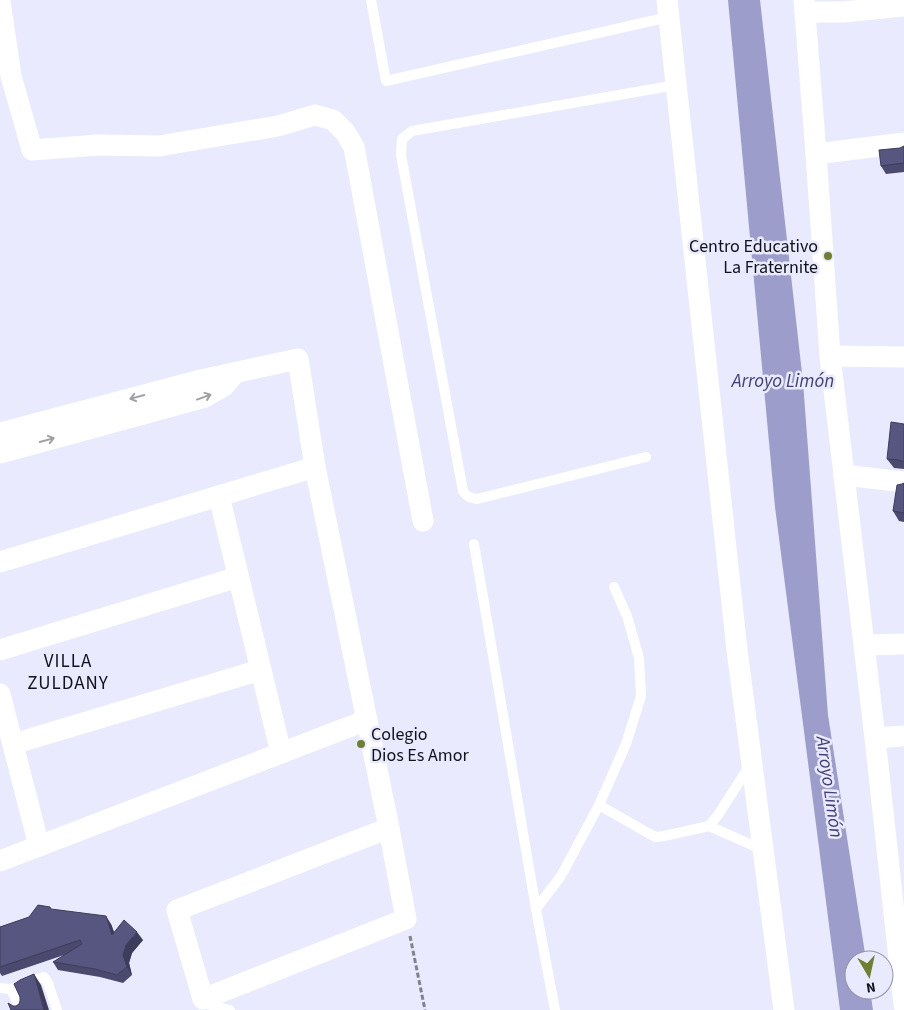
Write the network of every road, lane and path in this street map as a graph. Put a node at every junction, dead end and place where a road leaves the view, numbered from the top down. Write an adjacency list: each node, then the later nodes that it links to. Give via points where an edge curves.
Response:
1 (371, 0): 5 (lane, via 386,81)
2 (0, 1): 19 (street, via 11,76 32,150 98,145 159,146 278,126 315,115 333,120 345,132 354,147)
3 (804, 6): 4 (street, via 843,12); 8 (street)
4 (904, 6)
5 (668, 8): 6 (street)
6 (676, 85): 14 (lane, via 412,131 402,139 401,147 466,495 477,499); 35 (street)
7 (904, 143): 8 (street)
8 (816, 154): 9 (street)
9 (830, 356): 10 (street); 16 (street)
10 (904, 357)
11 (235, 373): 12 (street, one-way to 12); 13 (street, one-way to 11, via 205,397 224,386); 15 (street, via 298,358)
12 (0, 433)
13 (0, 453)
14 (646, 457)
15 (315, 468): 18 (street); 29 (street)
16 (844, 475): 17 (street); 25 (street)
17 (904, 482)
18 (219, 496): 21 (street); 22 (street)
19 (423, 521)
20 (474, 544): 42 (lane)
21 (0, 562)
22 (238, 577): 26 (street); 27 (street)
23 (614, 587): 36 (lane, via 627,616 639,658 641,696 626,744)
24 (904, 644): 25 (street)
25 (864, 645): 32 (street)
26 (0, 650)
27 (260, 670): 33 (street); 34 (street)
28 (0, 694): 30 (street)
29 (367, 720): 34 (street); 38 (street)
30 (3, 721): 33 (street)
31 (904, 736): 32 (street)
32 (875, 738): 44 (street)
33 (13, 744): 39 (street)
34 (281, 753): 39 (street)
35 (752, 762): 37 (lane); 40 (street)
36 (599, 805): 37 (lane, via 656,837); 42 (lane, via 561,876)
37 (709, 826): 40 (lane)
38 (389, 828): 43 (street); 47 (street, via 177,910)
39 (39, 846): 41 (street)
40 (763, 850): 54 (street)
41 (0, 861)
42 (536, 909): 53 (lane)
43 (406, 918): 47 (street); 52 (path)
44 (901, 955): 48 (street)
45 (0, 988): 46 (lane)
46 (11, 989): 49 (lane); 50 (lane, via 44,977)
47 (203, 999): 51 (lane, via 210,1005)
48 (904, 1005)
49 (22, 1010)
50 (57, 1010)
51 (230, 1010)
52 (425, 1010)
53 (555, 1010)
54 (784, 1010)

